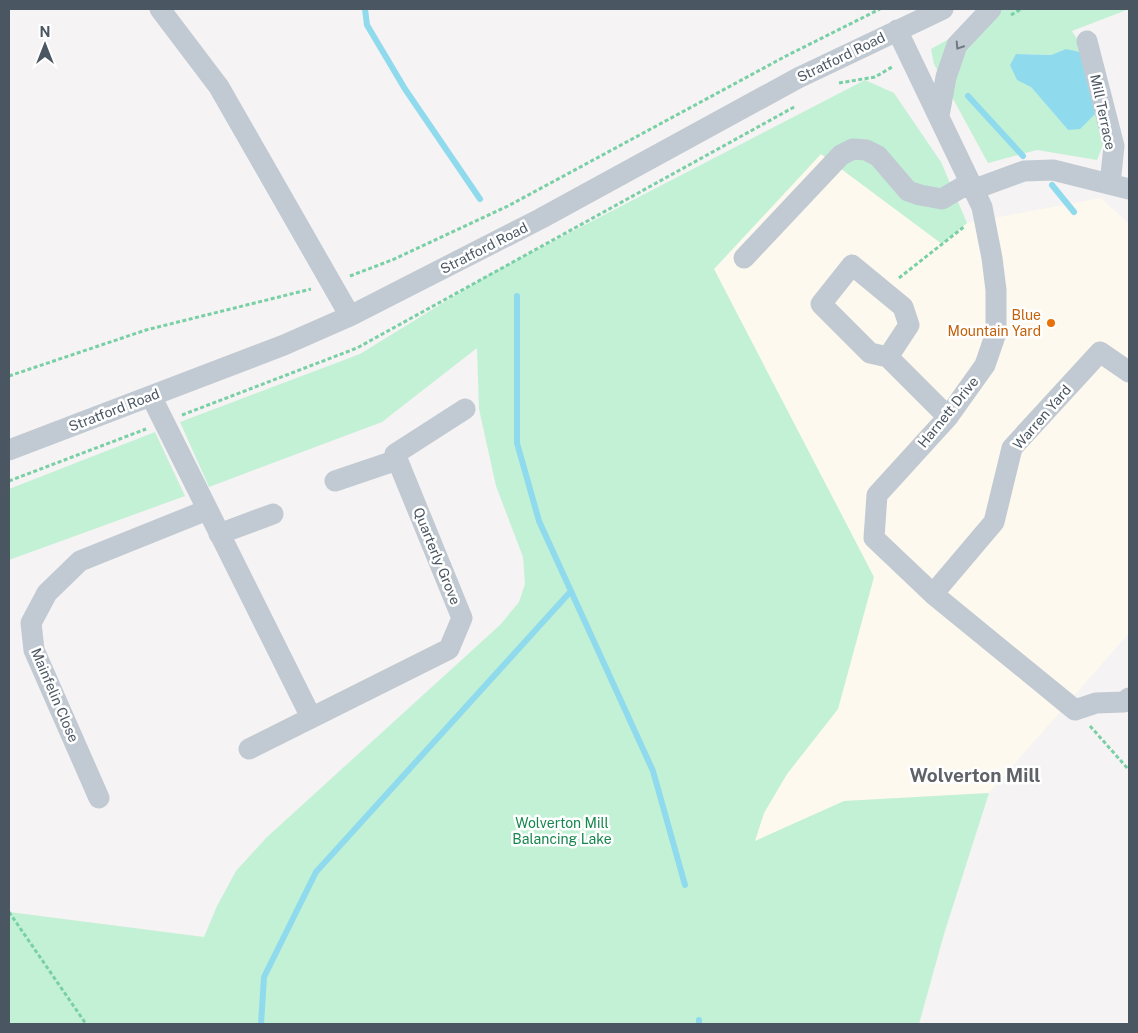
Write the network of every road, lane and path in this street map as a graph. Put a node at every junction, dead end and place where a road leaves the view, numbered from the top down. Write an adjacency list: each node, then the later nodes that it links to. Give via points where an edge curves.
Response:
1 (160, 9): 11 (street, via 219,87)
2 (880, 9): 11 (path, via 508,206)
3 (943, 9): 5 (street, Stratford Road)
4 (991, 9): 7 (street, one-way to 7, via 957,46 946,77)
5 (897, 30): 7 (street, Harnett Drive); 13 (street, Stratford Road, via 798,78 540,219)
6 (1087, 41): 8 (street, Mill Terrace, via 1114,146)
7 (939, 116): 9 (street, Harnett Drive)
8 (1120, 186): 9 (street, via 1053,170 1024,172)
9 (974, 194): 10 (street, via 942,199 908,191 878,156 866,150 853,149 841,155); 12 (path, via 967,224); 19 (street, Harnett Drive, via 992,258 996,333 985,365)
10 (744, 258)
11 (332, 284): 13 (street); 16 (path, via 146,330)
12 (883, 290): 14 (street, via 903,307 909,325); 14 (street, via 852,265 821,304 870,353)
13 (350, 316): 17 (street, Stratford Road)
14 (888, 357): 19 (street)
15 (1129, 372): 26 (street, Warren Yard, via 1100,352 1012,448 994,522)
16 (9, 376)
17 (151, 396): 20 (street, Stratford Road); 23 (street)
18 (465, 409): 21 (street, via 395,454)
19 (948, 417): 26 (street, Harnett Drive, via 877,495 874,538)
20 (9, 450)
21 (397, 460): 22 (street); 29 (street, Quarterly Grove, via 462,618 449,648)
22 (336, 481)
23 (207, 510): 25 (street); 32 (street, Mainfelin Close, via 80,561 47,593 32,623 34,650)
24 (273, 514): 25 (street)
25 (219, 534): 29 (street)
26 (933, 594): 28 (street, Harnett Drive)
27 (1129, 698): 28 (street, via 1124,702 1096,703)
28 (1075, 710): 31 (path)
29 (311, 717): 30 (street, Quarterly Grove)
30 (249, 749)
31 (1129, 770)
32 (99, 798)
33 (9, 912): 34 (path)
34 (86, 1024)

